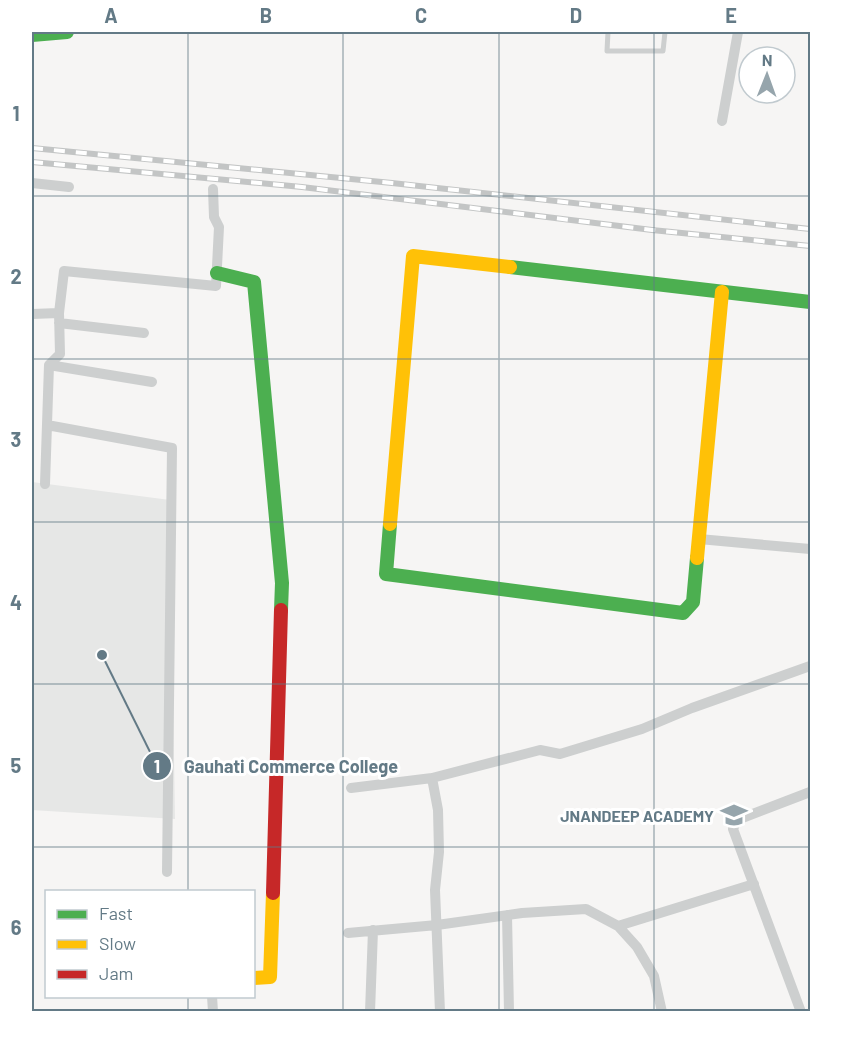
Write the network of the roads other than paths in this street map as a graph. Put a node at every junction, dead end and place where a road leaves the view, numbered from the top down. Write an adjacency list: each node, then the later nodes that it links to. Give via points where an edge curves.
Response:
1 (67, 32): 5 (street)
2 (608, 32): 3 (lane, via 607,51 663,51)
3 (665, 32)
4 (738, 32): 6 (street)
5 (36, 34)
6 (722, 121)
7 (32, 183): 8 (street)
8 (69, 187)
9 (213, 189): 10 (street, via 214,217 219,227)
10 (217, 273): 14 (street, via 216,286 64,271); 33 (street, via 254,282 282,584 270,977)
11 (722, 292): 12 (street); 20 (street); 20 (street, via 413,256 386,574 682,613 693,602)
12 (810, 302)
13 (32, 314): 14 (street)
14 (59, 318): 15 (street); 16 (street, via 60,354)
15 (144, 333)
16 (49, 365): 17 (street); 18 (street)
17 (152, 382)
18 (47, 425): 19 (street); 26 (street, via 172,448)
19 (45, 484)
20 (699, 539): 21 (street)
21 (810, 549)
22 (810, 666): 23 (street, via 642,729 560,754 540,750)
23 (432, 778): 24 (street); 29 (street, via 438,810)
24 (351, 788)
25 (810, 792): 27 (street, via 737,820 734,829)
26 (167, 872)
27 (754, 885): 30 (street); 38 (street)
28 (507, 915): 29 (street); 30 (street, via 586,909); 36 (street)
29 (437, 925): 31 (street); 35 (street)
30 (618, 926): 37 (street, via 637,947 654,976)
31 (373, 930): 32 (street); 34 (street)
32 (348, 933)
33 (255, 978)
34 (370, 1011)
35 (440, 1011)
36 (509, 1011)
37 (662, 1011)
38 (801, 1011)

